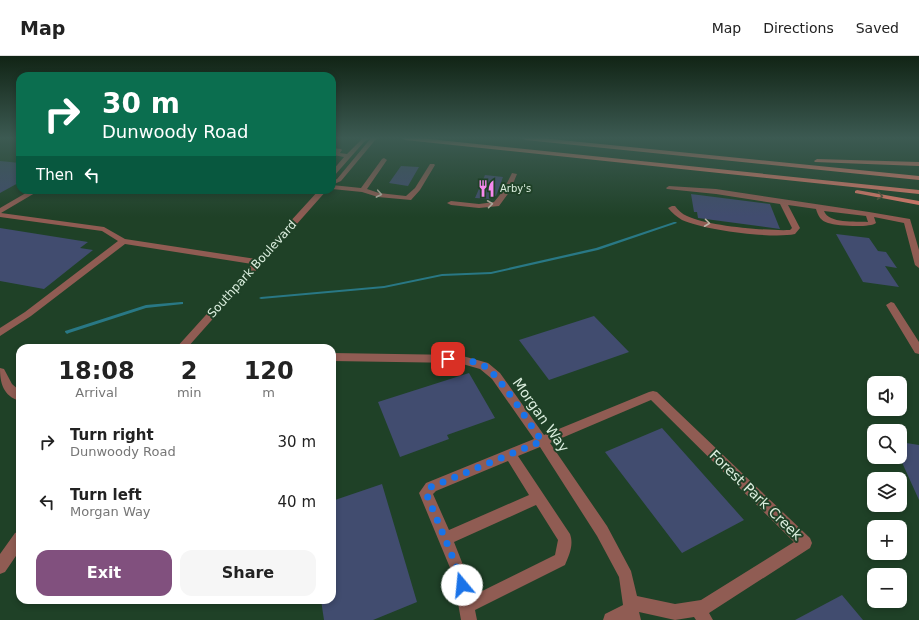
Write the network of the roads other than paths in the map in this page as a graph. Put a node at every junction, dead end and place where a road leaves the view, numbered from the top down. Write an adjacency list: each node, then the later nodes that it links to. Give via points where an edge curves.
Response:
1 (352, 164): 9 (street)
2 (381, 164): 12 (street)
3 (656, 164): 7 (main road)
4 (786, 164): 8 (main road)
5 (432, 165): 12 (street, one-way to 5, via 378,195 408,198 418,189)
6 (514, 174): 17 (street, one-way to 6, via 479,206 496,204)
7 (758, 175): 13 (main road); 18 (main road, one-way to 18)
8 (919, 178)
9 (336, 182)
10 (336, 187): 12 (street)
11 (670, 188): 16 (street, via 720,192)
12 (363, 190)
13 (919, 192)
14 (29, 194): 21 (street)
15 (319, 194): 25 (street, Southpark Boulevard)
16 (782, 202): 19 (street, one-way to 16, via 683,218 696,222 769,232 792,232 796,228 795,224); 20 (street)
17 (451, 203)
18 (919, 203)
19 (672, 208)
20 (819, 208): 22 (street); 22 (street, via 822,216 830,221 868,224 872,223)
21 (0, 211)
22 (869, 214): 26 (street, via 908,222)
23 (0, 215): 24 (street, via 104,229)
24 (122, 241): 25 (street); 28 (street)
25 (258, 262): 29 (street, Southpark Boulevard)
26 (919, 265)
27 (891, 305): 30 (street)
28 (0, 333)
29 (185, 344)
30 (919, 350)
31 (336, 357): 34 (street, Morgan Way, via 459,359 484,366 496,376)
32 (0, 372): 33 (street, via 8,387)
33 (16, 393)
34 (542, 441): 35 (street); 40 (street, Morgan Way, via 614,552 626,576); 42 (street, Forest Park Creek, via 653,395 805,543 704,607)
35 (510, 454): 36 (street); 37 (street, via 431,487 426,493)
36 (538, 498): 37 (street); 41 (street, via 565,539 560,560)
37 (445, 539): 41 (street, via 460,575)
38 (16, 544): 39 (street)
39 (0, 567)
40 (632, 610): 42 (street, Forest Park Creek); 43 (street)
41 (468, 613)
42 (701, 614)
43 (611, 620)

